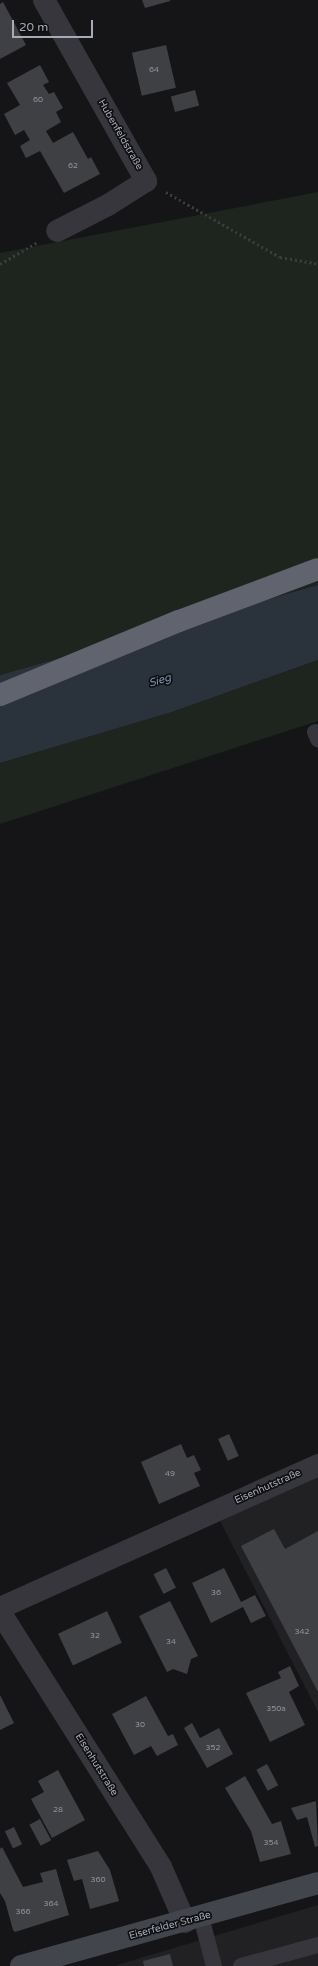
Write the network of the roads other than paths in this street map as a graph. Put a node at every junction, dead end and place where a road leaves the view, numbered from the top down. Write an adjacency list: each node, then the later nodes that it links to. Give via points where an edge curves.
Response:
1 (44, 0): 2 (street, Hubenfeldstraße, via 146,181 108,205)
2 (57, 231)
3 (318, 569): 4 (highway, via 179,621)
4 (0, 695)
5 (318, 1464): 6 (street, Eisenhutstraße)
6 (0, 1608)
7 (0, 1612): 9 (street, Eisenhutstraße)
8 (318, 1883): 9 (main road, Eiserfelder Straße)
9 (193, 1919): 11 (main road, Eiserfelder Straße); 12 (lane)
10 (318, 1945): 13 (lane)
11 (21, 1966)
12 (214, 1966)
13 (241, 1966)

